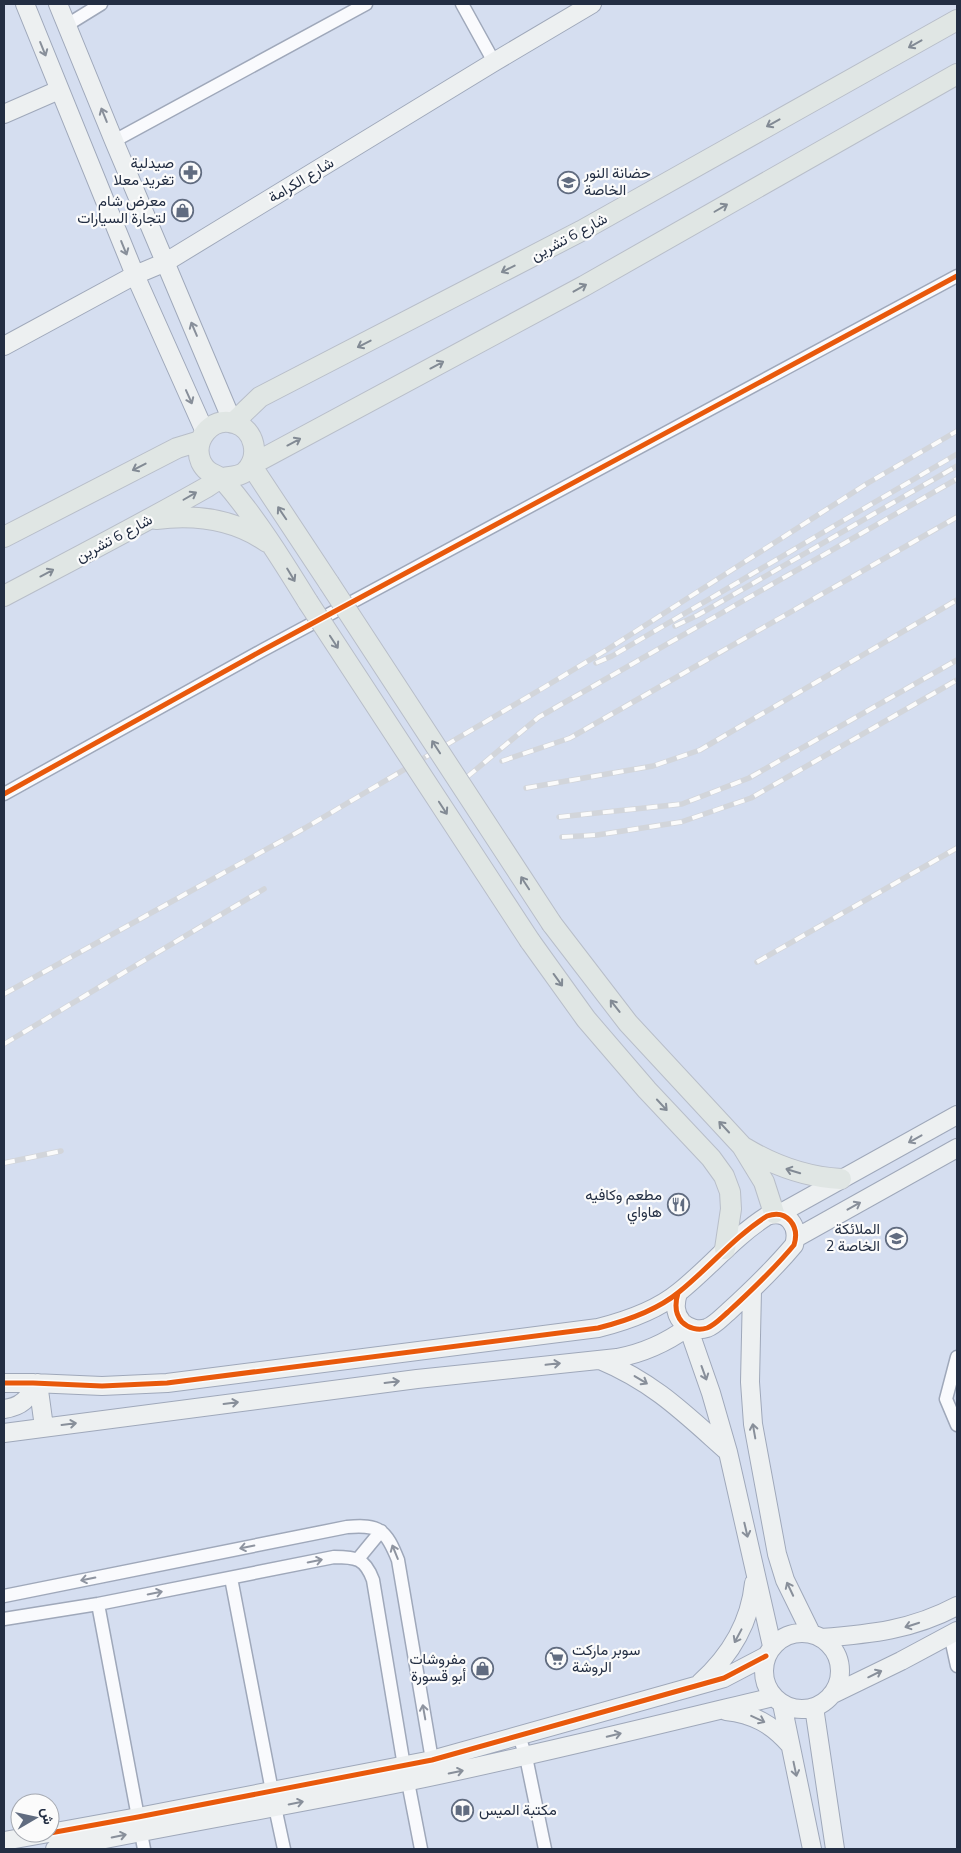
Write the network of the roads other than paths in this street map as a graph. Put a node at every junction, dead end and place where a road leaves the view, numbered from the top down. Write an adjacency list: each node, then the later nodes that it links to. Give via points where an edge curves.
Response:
1 (25, 4): 11 (street, one-way to 11)
2 (58, 4): 8 (street)
3 (101, 4): 8 (street)
4 (366, 4): 13 (street)
5 (462, 4): 9 (street)
6 (592, 4): 9 (street, شارع الكرامة)
7 (957, 20): 18 (main road, شارع 6 تشرين, one-way to 18, via 581,231 260,397)
8 (67, 25): 13 (street, one-way to 8)
9 (494, 62): 14 (street, شارع الكرامة)
10 (957, 74): 20 (main road, one-way to 10, via 584,286)
11 (59, 90): 12 (street); 15 (street, one-way to 15)
12 (4, 114)
13 (114, 141): 14 (street)
14 (166, 262): 15 (street, شارع الكرامة); 18 (street, one-way to 14)
15 (136, 275): 17 (street, شارع الكرامة); 19 (street, one-way to 19)
16 (957, 276): 26 (street, via 263,650)
17 (4, 346)
18 (233, 423): 19 (main road, via 218,423); 20 (main road, via 241,426 252,439 255,448)
19 (202, 436): 21 (main road, via 198,449 202,464 207,471); 23 (main road, one-way to 23)
20 (251, 465): 21 (main road, via 238,476); 28 (main road, one-way to 20, bridge, via 628,1023 552,924)
21 (222, 478): 22 (main road, شارع 6 تشرين, one-way to 21); 24 (main road)
22 (149, 520): 24 (main road, via 185,516 217,520 247,530); 25 (main road, شارع 6 تشرين, one-way to 22)
23 (4, 536)
24 (275, 548): 33 (main road, one-way to 33, bridge, via 530,941 586,1019 724,1176 731,1208)
25 (4, 596)
26 (4, 794)
27 (957, 1115): 30 (street, one-way to 30)
28 (742, 1146): 30 (main road, one-way to 28, via 791,1170); 31 (main road, via 764,1182)
29 (957, 1148): 32 (street, one-way to 29)
30 (841, 1179): 31 (street)
31 (777, 1214): 32 (street, via 789,1218 795,1227); 33 (street, via 760,1220)
32 (796, 1238): 34 (street, via 794,1245)
33 (725, 1250): 35 (street)
34 (752, 1290): 36 (street, via 714,1324 697,1330); 55 (street, one-way to 34, via 786,1580 777,1554 753,1424 750,1382)
35 (678, 1293): 36 (street, via 676,1312); 40 (street, via 640,1315 598,1328 167,1383 102,1386)
36 (688, 1327): 38 (street, via 646,1351); 45 (street, one-way to 45)
37 (957, 1357): 42 (street, via 946,1399)
38 (598, 1359): 43 (street, one-way to 38); 45 (street, one-way to 45, via 660,1392)
39 (4, 1383): 40 (street)
40 (36, 1383): 41 (street, via 25,1401); 43 (street)
41 (4, 1409)
42 (957, 1425)
43 (44, 1427): 44 (street)
44 (4, 1433)
45 (728, 1452): 48 (street, one-way to 48)
46 (382, 1531): 47 (street); 50 (street, one-way to 50, via 366,1525 347,1527); 66 (street, one-way to 46, via 398,1560)
47 (358, 1559): 49 (street, one-way to 47, via 334,1557); 67 (street, via 368,1567 373,1580)
48 (756, 1573): 56 (street); 58 (street, one-way to 58, via 750,1609 743,1627 725,1658)
49 (231, 1578): 51 (street, one-way to 49); 68 (street)
50 (4, 1596)
51 (98, 1604): 53 (street); 69 (street)
52 (957, 1606): 55 (street, one-way to 55, via 907,1627 874,1634)
53 (4, 1619)
54 (954, 1632): 57 (street); 59 (street, one-way to 54, via 901,1662)
55 (816, 1636): 56 (street, via 800,1632 790,1634); 59 (street, via 830,1644 839,1664 838,1680)
56 (769, 1651): 58 (street, via 724,1678); 60 (street, via 764,1677 767,1688)
57 (957, 1666)
58 (699, 1685): 63 (street)
59 (831, 1695): 61 (street)
60 (778, 1700): 61 (street, via 792,1708); 62 (street); 64 (street)
61 (814, 1707): 77 (street)
62 (718, 1710): 64 (street, one-way to 64, via 741,1712 764,1721); 65 (street, one-way to 62)
63 (519, 1736): 65 (street); 66 (street)
64 (790, 1745): 76 (street, one-way to 76)
65 (526, 1757): 67 (street, one-way to 65); 75 (street)
66 (432, 1760): 67 (street)
67 (406, 1774): 68 (street); 74 (street)
68 (273, 1799): 69 (street); 73 (street)
69 (139, 1824): 70 (street); 71 (street, one-way to 69); 72 (street)
70 (60, 1832)
71 (54, 1849)
72 (144, 1849)
73 (284, 1849)
74 (421, 1849)
75 (545, 1849)
76 (812, 1849)
77 (834, 1849)

